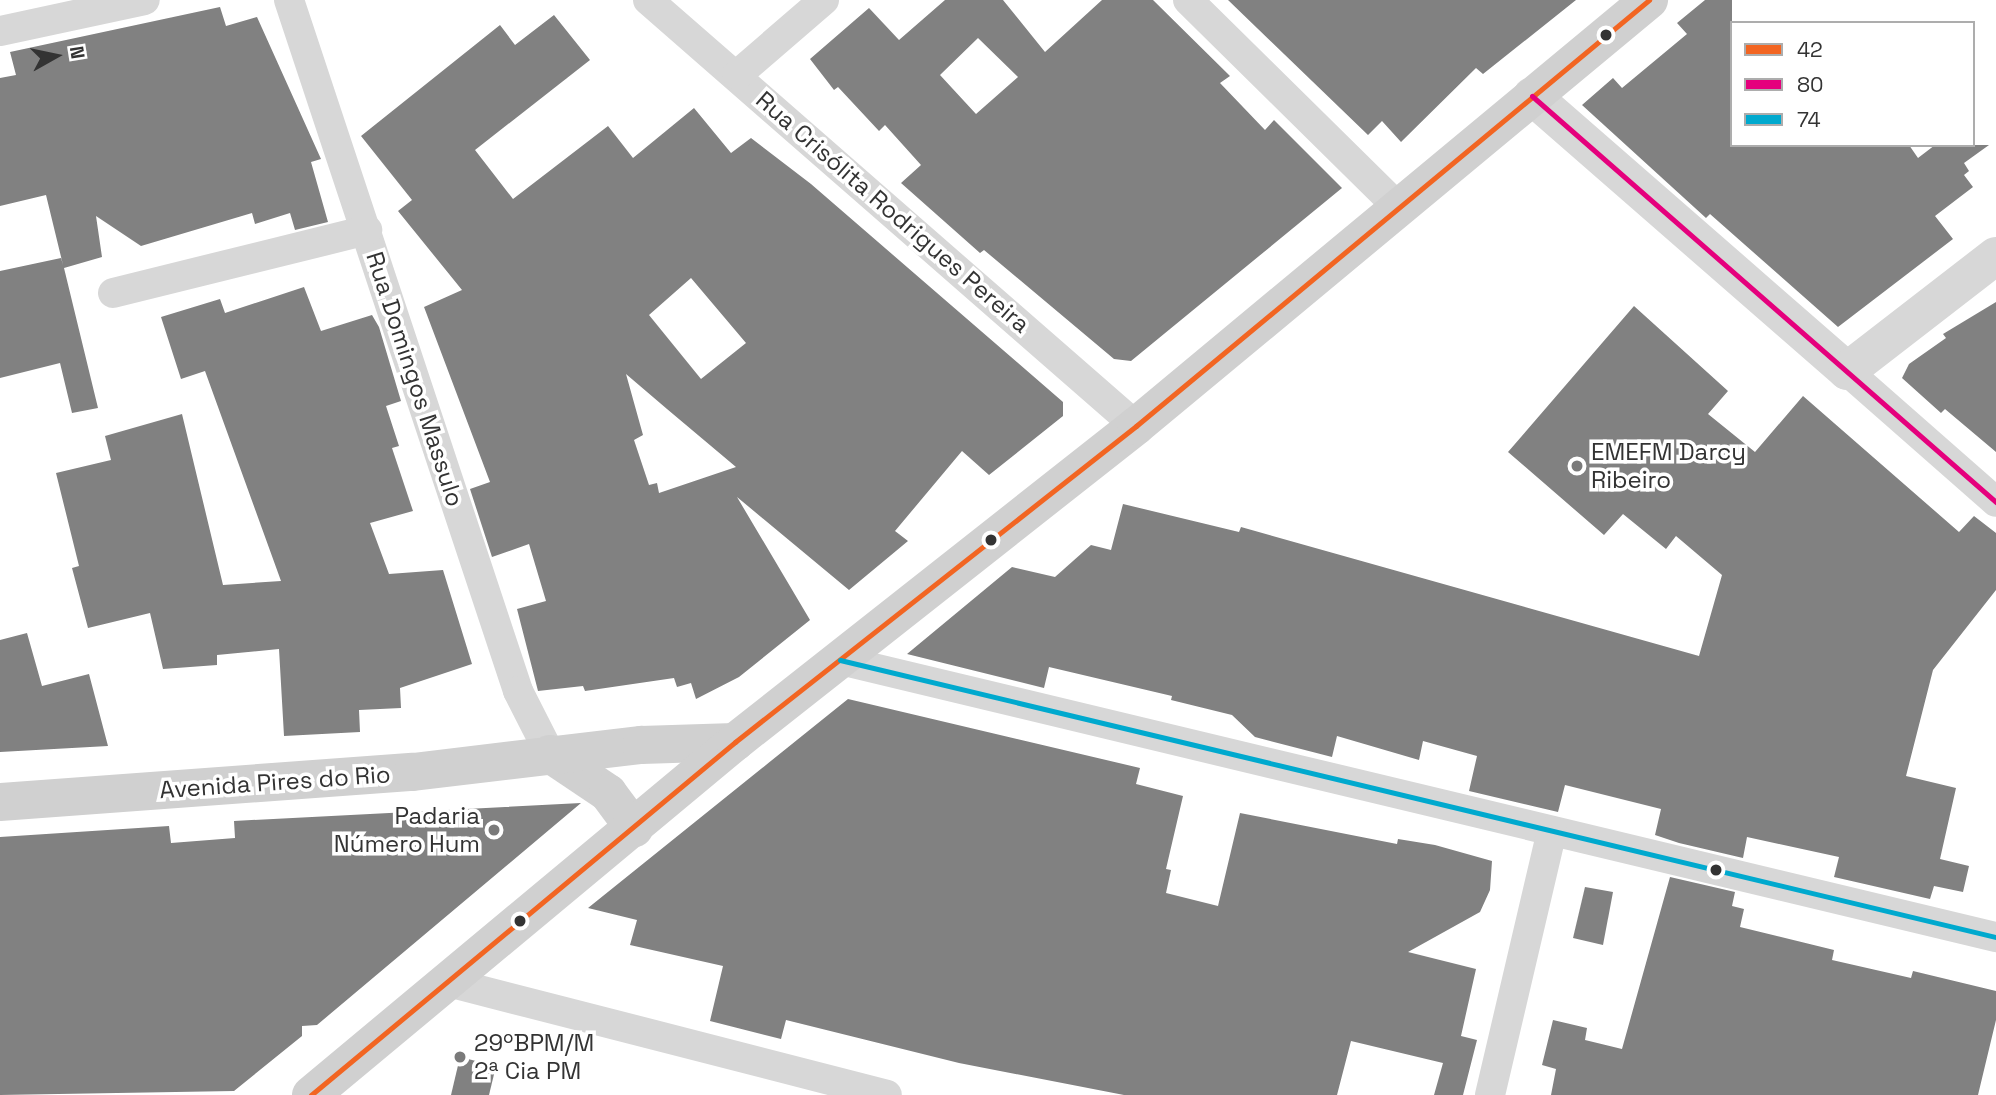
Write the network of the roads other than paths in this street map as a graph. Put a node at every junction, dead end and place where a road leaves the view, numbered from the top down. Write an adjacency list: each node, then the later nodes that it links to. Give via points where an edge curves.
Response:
1 (145, 0): 7 (street)
2 (289, 0): 11 (street, Rua Domingos Massulo)
3 (648, 0): 8 (street, Rua Crisólita Rodrigues Pereira)
4 (824, 0): 8 (street)
5 (1188, 0): 10 (street)
6 (1648, 0): 9 (main road)
7 (0, 31)
8 (737, 75): 15 (street, Rua Crisólita Rodrigues Pereira)
9 (1532, 96): 10 (main road); 14 (street)
10 (1397, 206): 15 (main road)
11 (367, 230): 13 (street); 19 (street, Rua Domingos Massulo, via 518,691)
12 (1996, 256): 14 (street)
13 (113, 293)
14 (1847, 371): 16 (street)
15 (1136, 426): 17 (main road)
16 (1996, 502)
17 (840, 660): 18 (main road); 22 (street)
18 (735, 742): 19 (main road, Avenida Pires do Rio); 21 (main road)
19 (550, 754): 20 (main road, Avenida Pires do Rio, via 413,772); 21 (main road, via 608,793)
20 (0, 802)
21 (635, 828): 24 (main road)
22 (1552, 831): 23 (street); 27 (street)
23 (1996, 937)
24 (448, 982): 25 (main road); 26 (street)
25 (311, 1095)
26 (887, 1095)
27 (1490, 1095)

